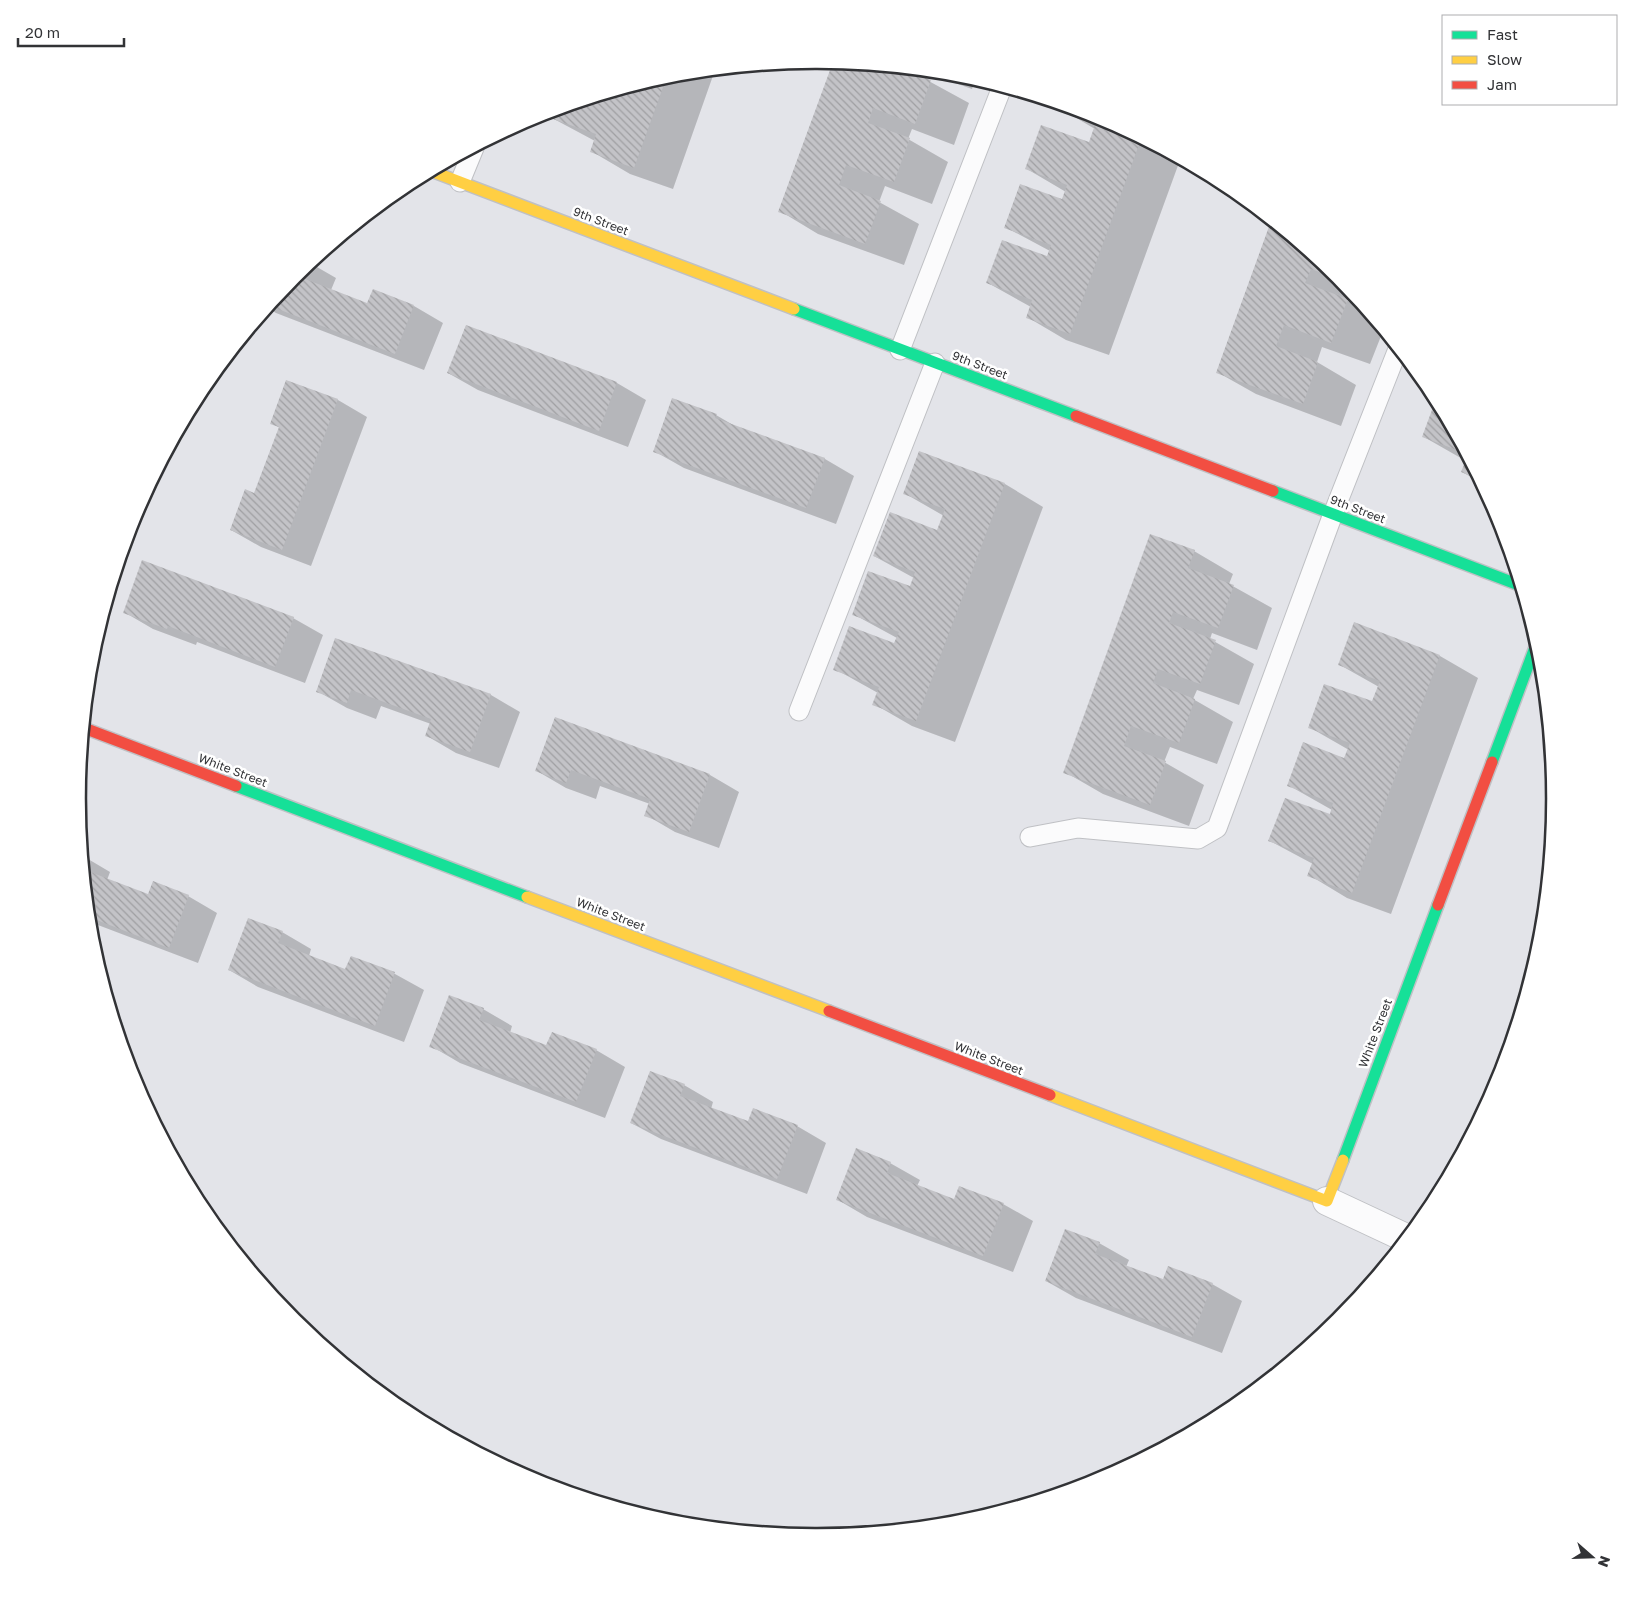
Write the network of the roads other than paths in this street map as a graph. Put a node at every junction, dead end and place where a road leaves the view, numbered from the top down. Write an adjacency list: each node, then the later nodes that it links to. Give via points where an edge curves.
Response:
1 (1000, 93): 5 (lane)
2 (471, 156): 4 (lane)
3 (439, 174): 4 (street, 9th Street)
4 (460, 182): 5 (street, 9th Street)
5 (900, 350): 7 (street, 9th Street)
6 (1396, 355): 8 (lane)
7 (935, 363): 8 (street, 9th Street); 11 (lane)
8 (1333, 514): 9 (street, 9th Street); 13 (lane, via 1217,828 1198,839 1078,828)
9 (1513, 583)
10 (1532, 654): 14 (street, White Street)
11 (798, 711)
12 (90, 730): 14 (street, White Street)
13 (1030, 837)
14 (1327, 1201): 15 (street)
15 (1400, 1235)

